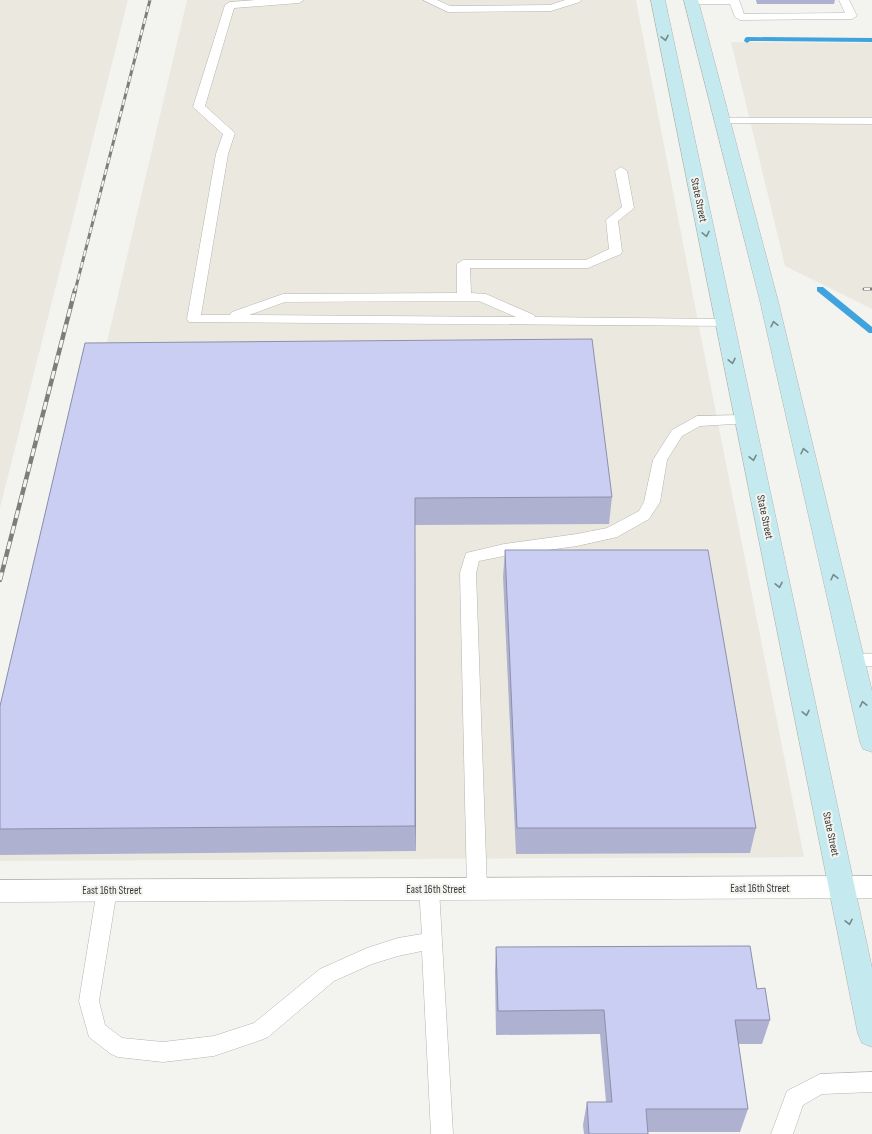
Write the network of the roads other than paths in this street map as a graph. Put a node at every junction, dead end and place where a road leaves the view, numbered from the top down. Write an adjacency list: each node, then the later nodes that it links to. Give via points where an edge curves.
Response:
1 (299, 0): 12 (lane, via 230,5 199,107 229,133 222,154 194,319)
2 (428, 0): 3 (lane, via 448,9 552,8)
3 (576, 0)
4 (658, 0): 14 (street, State Street, one-way to 14)
5 (844, 0): 7 (lane, via 852,16 740,17)
6 (691, 1): 7 (lane); 8 (street)
7 (734, 1)
8 (722, 121): 9 (lane); 16 (street, one-way to 8, via 769,301)
9 (872, 121)
10 (621, 170): 11 (lane, via 628,208 612,220 616,251 588,264 463,264)
11 (464, 297): 12 (lane, via 282,298); 13 (lane, via 481,297)
12 (228, 319): 13 (lane)
13 (536, 321): 14 (lane)
14 (724, 323): 15 (street, State Street, one-way to 15)
15 (745, 420): 19 (street, State Street, one-way to 19); 22 (lane, via 697,421 677,434 660,460 652,502 644,515 611,533 472,557 468,573)
16 (853, 660): 17 (lane); 18 (street, one-way to 16)
17 (872, 660)
18 (872, 742)
19 (842, 887): 20 (street, East 16th Street); 22 (street, East 16th Street); 26 (street, State Street, one-way to 26)
20 (872, 887)
21 (429, 889): 22 (street, East 16th Street); 23 (street, East 16th Street); 25 (lane)
22 (477, 889)
23 (107, 890): 24 (street, East 16th Street); 25 (lane, via 90,1001 96,1030 118,1047 163,1052 214,1046 261,1030 327,975 367,957 398,947)
24 (0, 891)
25 (432, 941): 28 (lane)
26 (872, 1034)
27 (872, 1082): 29 (lane, via 820,1084 795,1098)
28 (442, 1134)
29 (782, 1134)

